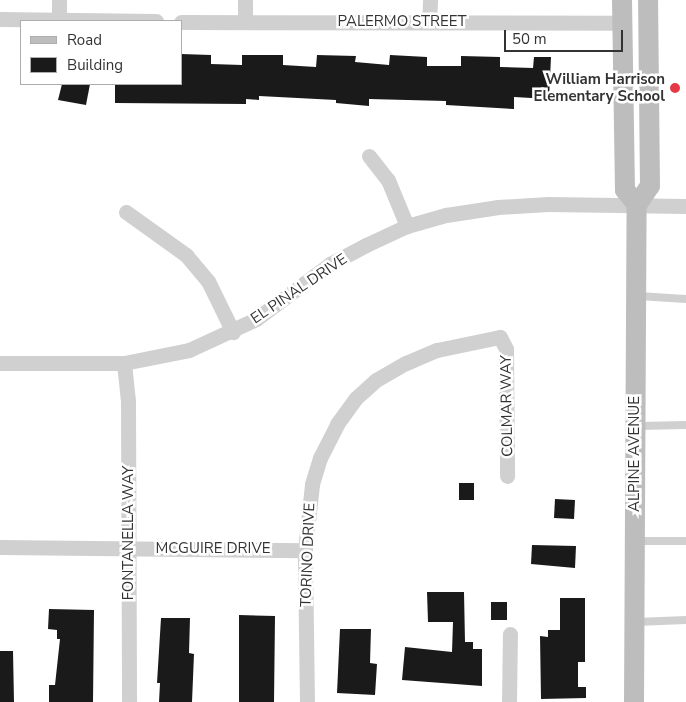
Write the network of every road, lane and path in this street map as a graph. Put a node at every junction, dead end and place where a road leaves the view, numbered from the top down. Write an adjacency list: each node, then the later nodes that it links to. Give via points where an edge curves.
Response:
1 (59, 0): 7 (street)
2 (245, 0): 11 (street)
3 (430, 0): 9 (street)
4 (622, 0): 12 (street)
5 (648, 0): 14 (street, via 650,186)
6 (0, 19): 7 (street)
7 (59, 19): 8 (street)
8 (108, 20)
9 (429, 21): 11 (street, PALERMO STREET); 12 (street, PALERMO STREET)
10 (182, 22): 11 (street, PALERMO STREET)
11 (245, 22)
12 (622, 23): 14 (street, via 625,190)
13 (369, 156): 17 (street, via 388,180)
14 (637, 205): 15 (street, EL PINAL DRIVE); 17 (street, EL PINAL DRIVE, via 498,207); 18 (street, ALPINE AVENUE)
15 (686, 206)
16 (126, 212): 20 (street, via 186,255 208,281)
17 (407, 226): 20 (street, EL PINAL DRIVE, via 330,264 256,320)
18 (636, 296): 19 (lane); 25 (street, ALPINE AVENUE)
19 (686, 300)
20 (233, 332): 23 (street, EL PINAL DRIVE, via 189,350)
21 (500, 337): 26 (street, COLMAR WAY, via 506,349); 31 (street, TORINO DRIVE, via 437,350 376,380 356,398 337,424 320,458 312,484)
22 (0, 363): 23 (street, EL PINAL DRIVE)
23 (124, 363): 30 (street, FONTANELLA WAY, via 128,401)
24 (686, 425): 25 (lane)
25 (636, 426): 27 (street, ALPINE AVENUE)
26 (507, 476)
27 (635, 541): 28 (lane); 33 (street, ALPINE AVENUE)
28 (686, 541)
29 (0, 548): 30 (street, MCGUIRE DRIVE)
30 (129, 549): 31 (street, MCGUIRE DRIVE); 35 (street, FONTANELLA WAY)
31 (305, 550): 36 (street, TORINO DRIVE)
32 (686, 620): 33 (lane)
33 (634, 622): 38 (street, ALPINE AVENUE)
34 (510, 634): 37 (street)
35 (129, 702)
36 (307, 702)
37 (509, 702)
38 (634, 702)

